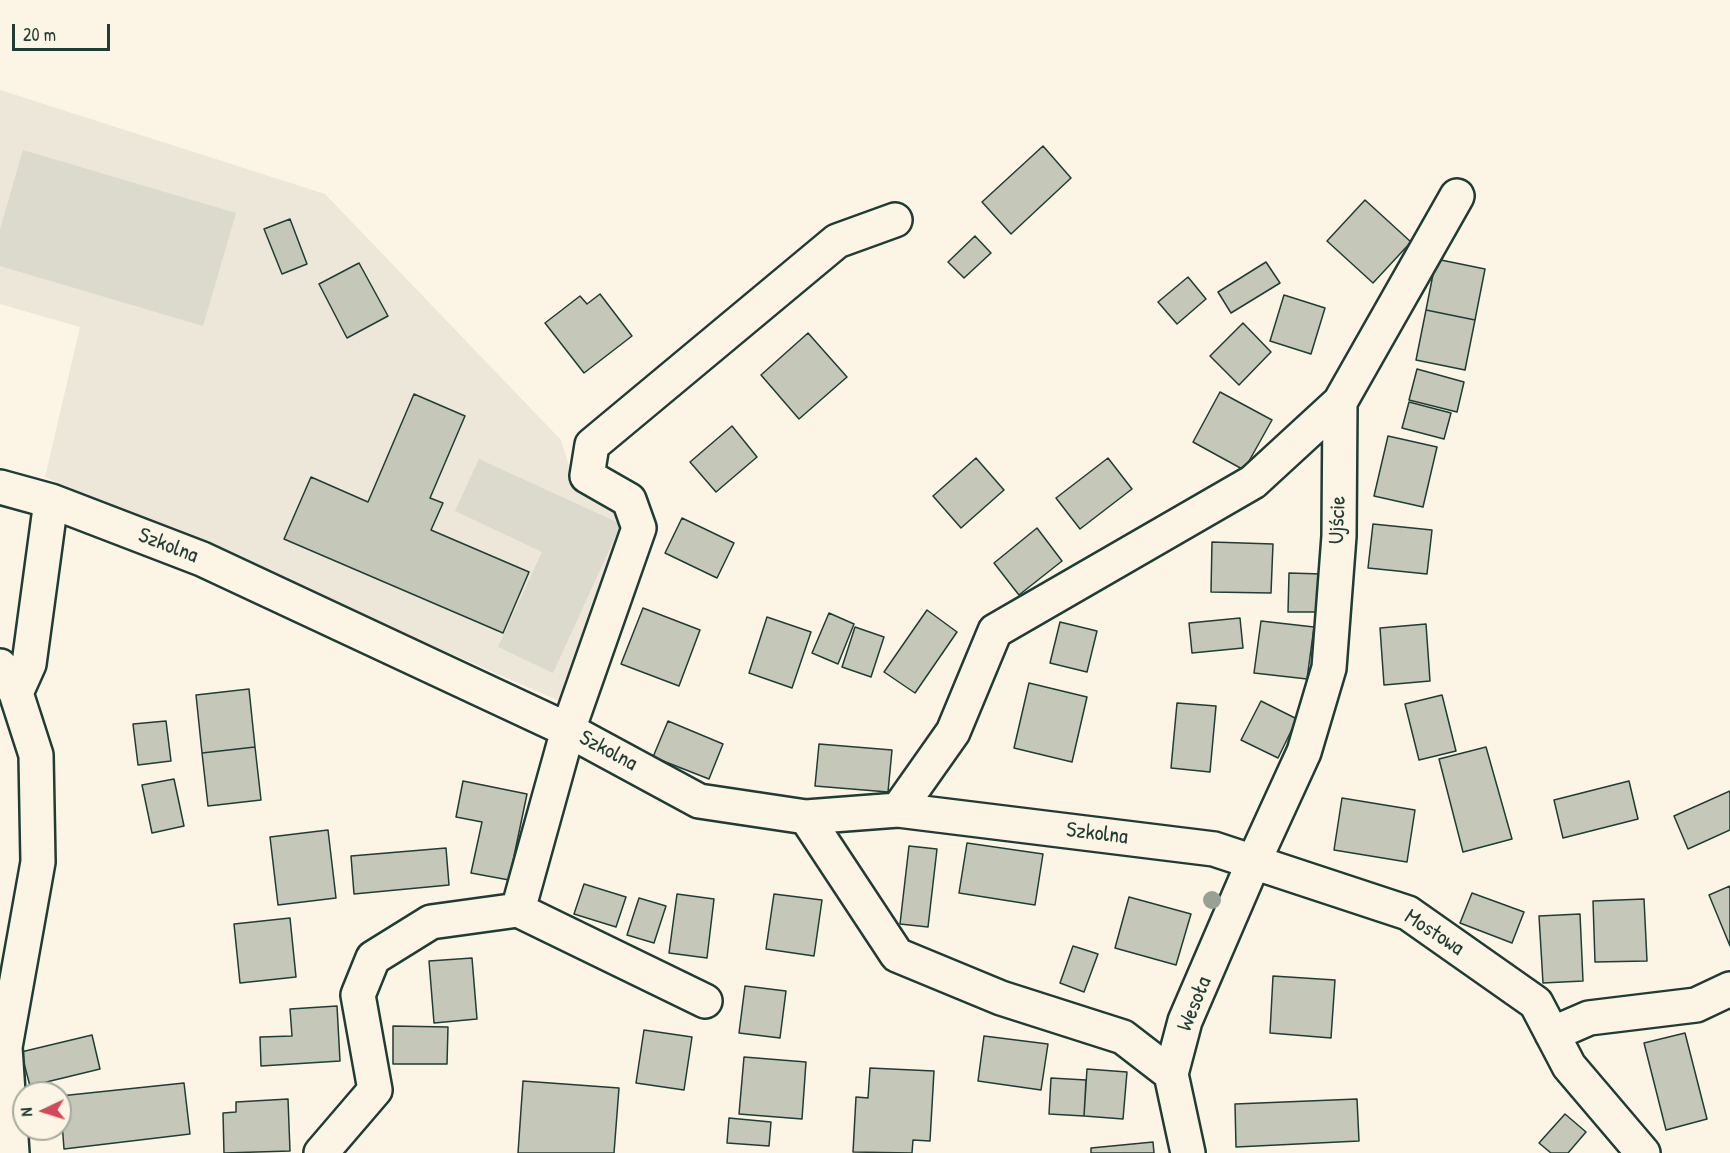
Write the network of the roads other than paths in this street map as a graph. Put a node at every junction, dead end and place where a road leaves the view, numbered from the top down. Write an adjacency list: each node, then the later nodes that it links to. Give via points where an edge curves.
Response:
1 (1457, 196): 3 (street, Ujście)
2 (895, 220): 7 (street, via 837,241 592,445 588,476 629,500 639,528)
3 (1340, 402): 8 (street, via 1253,482 995,631 953,732); 10 (street, Ujście, via 1339,536 1329,668 1304,752)
4 (0, 488): 5 (street, Szkolna)
5 (51, 501): 6 (street, via 29,664); 7 (street, Szkolna, via 202,559)
6 (8, 679): 16 (street, via 36,755 38,862 4,1047)
7 (568, 730): 9 (street, Szkolna, via 699,801); 11 (street)
8 (898, 810): 9 (street, Szkolna); 10 (street, Szkolna, via 1214,849)
9 (806, 817): 15 (street, via 897,955 1000,998 1123,1037)
10 (1254, 861): 14 (street, Mostowa, via 1408,913 1536,1003); 15 (street, Wesoła, via 1185,1021)
11 (518, 910): 13 (street); 17 (street, via 431,922 373,958 358,995 375,1090)
12 (1730, 989): 14 (street, via 1696,1005 1589,1018)
13 (705, 1001)
14 (1552, 1034): 19 (street, Mostowa, via 1569,1066)
15 (1171, 1074): 18 (street, Wesoła)
16 (12, 1153)
17 (321, 1153)
18 (1188, 1153)
19 (1642, 1153)

